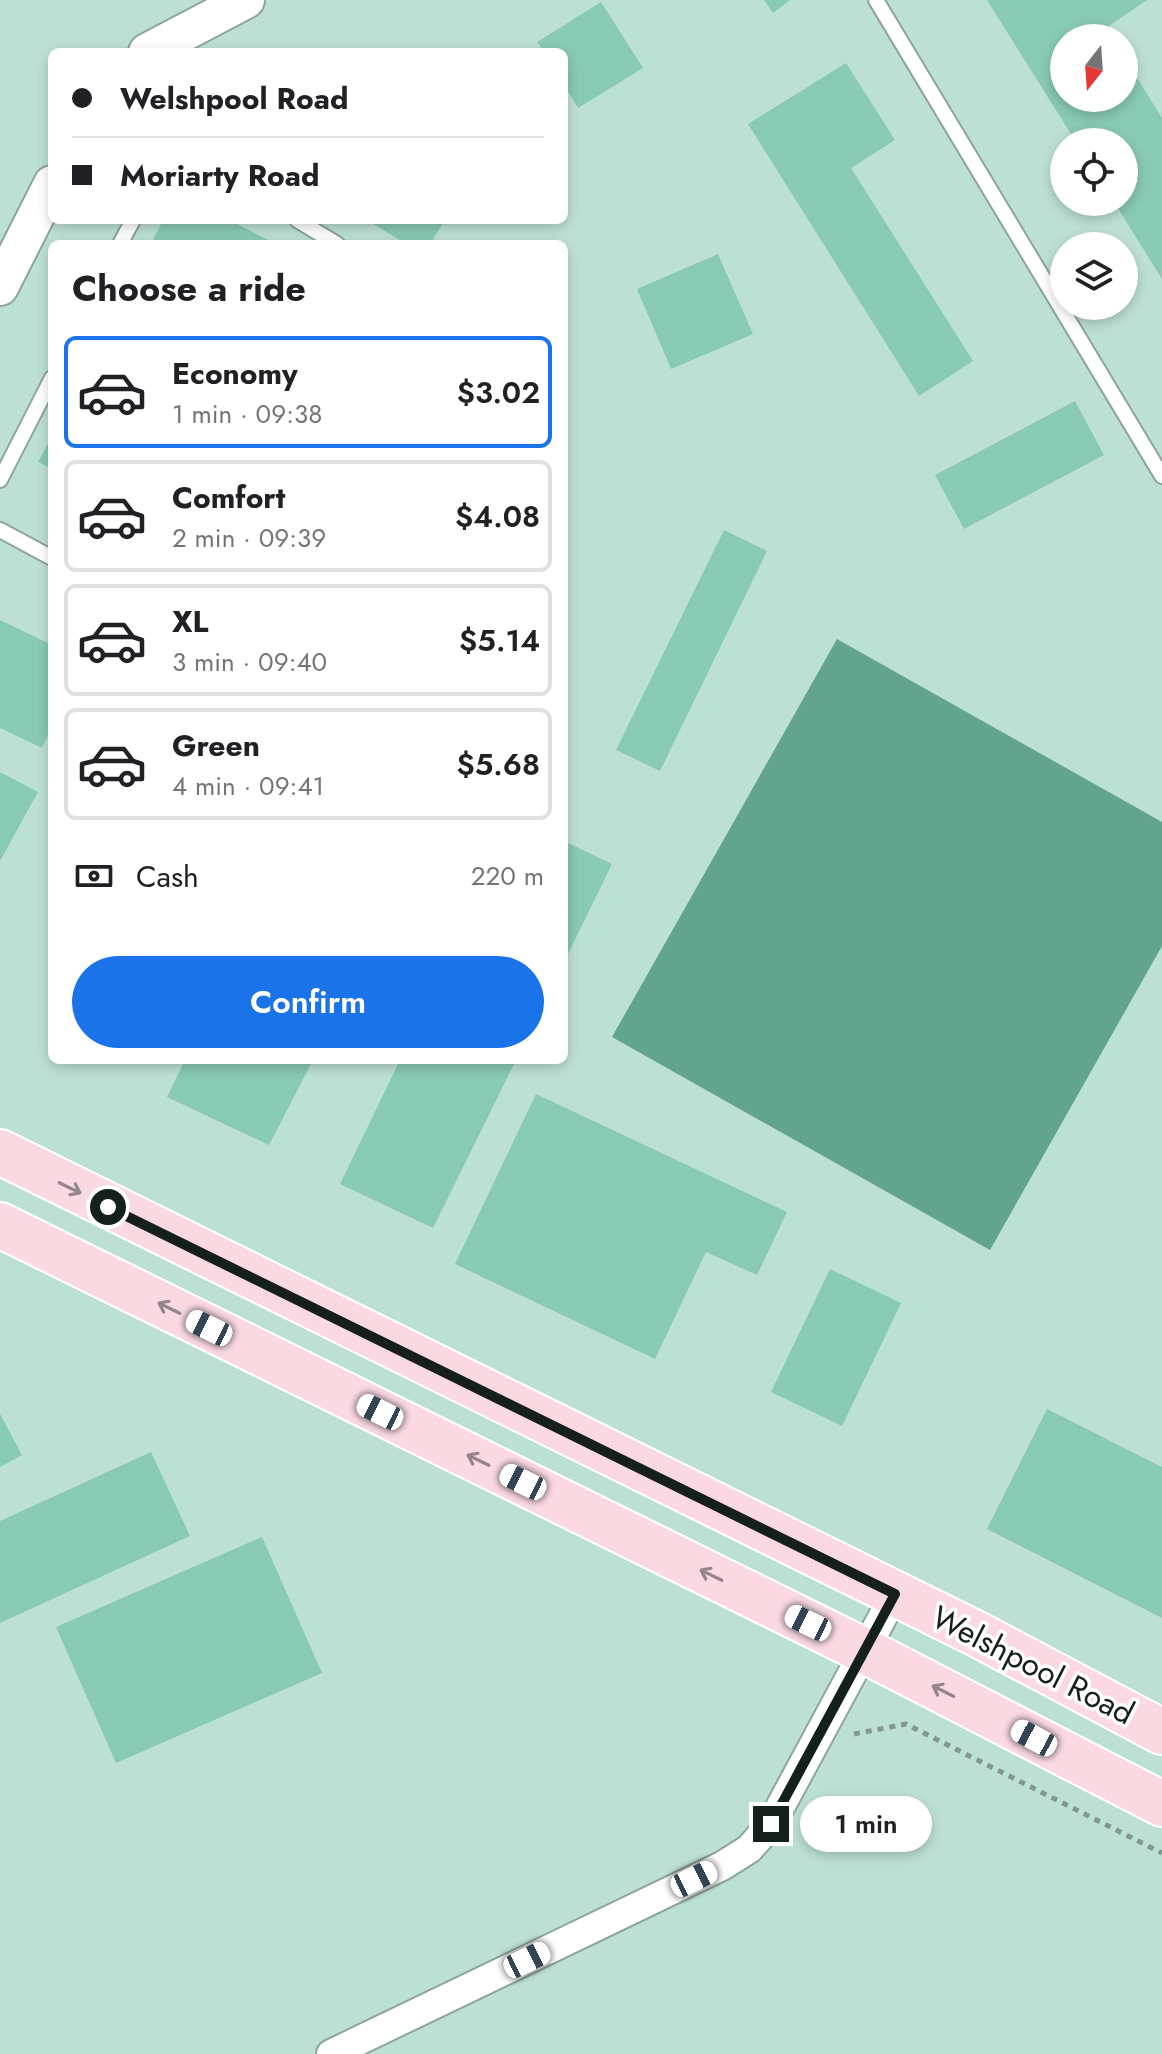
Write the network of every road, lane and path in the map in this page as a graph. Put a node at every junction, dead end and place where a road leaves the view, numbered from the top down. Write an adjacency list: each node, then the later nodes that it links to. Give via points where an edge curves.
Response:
1 (246, 0): 3 (street)
2 (876, 0): 7 (lane)
3 (155, 48)
4 (48, 192): 5 (street)
5 (0, 287)
6 (48, 386): 8 (lane)
7 (1162, 476)
8 (0, 480)
9 (0, 530): 10 (lane)
10 (48, 556)
11 (0, 1152): 13 (main road, Welshpool Road, one-way to 13)
12 (0, 1225): 15 (main road, Welshpool Road, one-way to 12)
13 (895, 1594): 14 (main road, Welshpool Road); 15 (street)
14 (975, 1633): 17 (main road, Welshpool Road); 18 (main road, via 968,1661 977,1678)
15 (865, 1651): 16 (street); 18 (main road, Welshpool Road, one-way to 15)
16 (830, 1716): 20 (path, via 852,1734 906,1724); 21 (street, via 771,1824 749,1849)
17 (1162, 1732)
18 (1062, 1753): 19 (main road, Welshpool Road)
19 (1162, 1804)
20 (1162, 1853)
21 (331, 2054)

